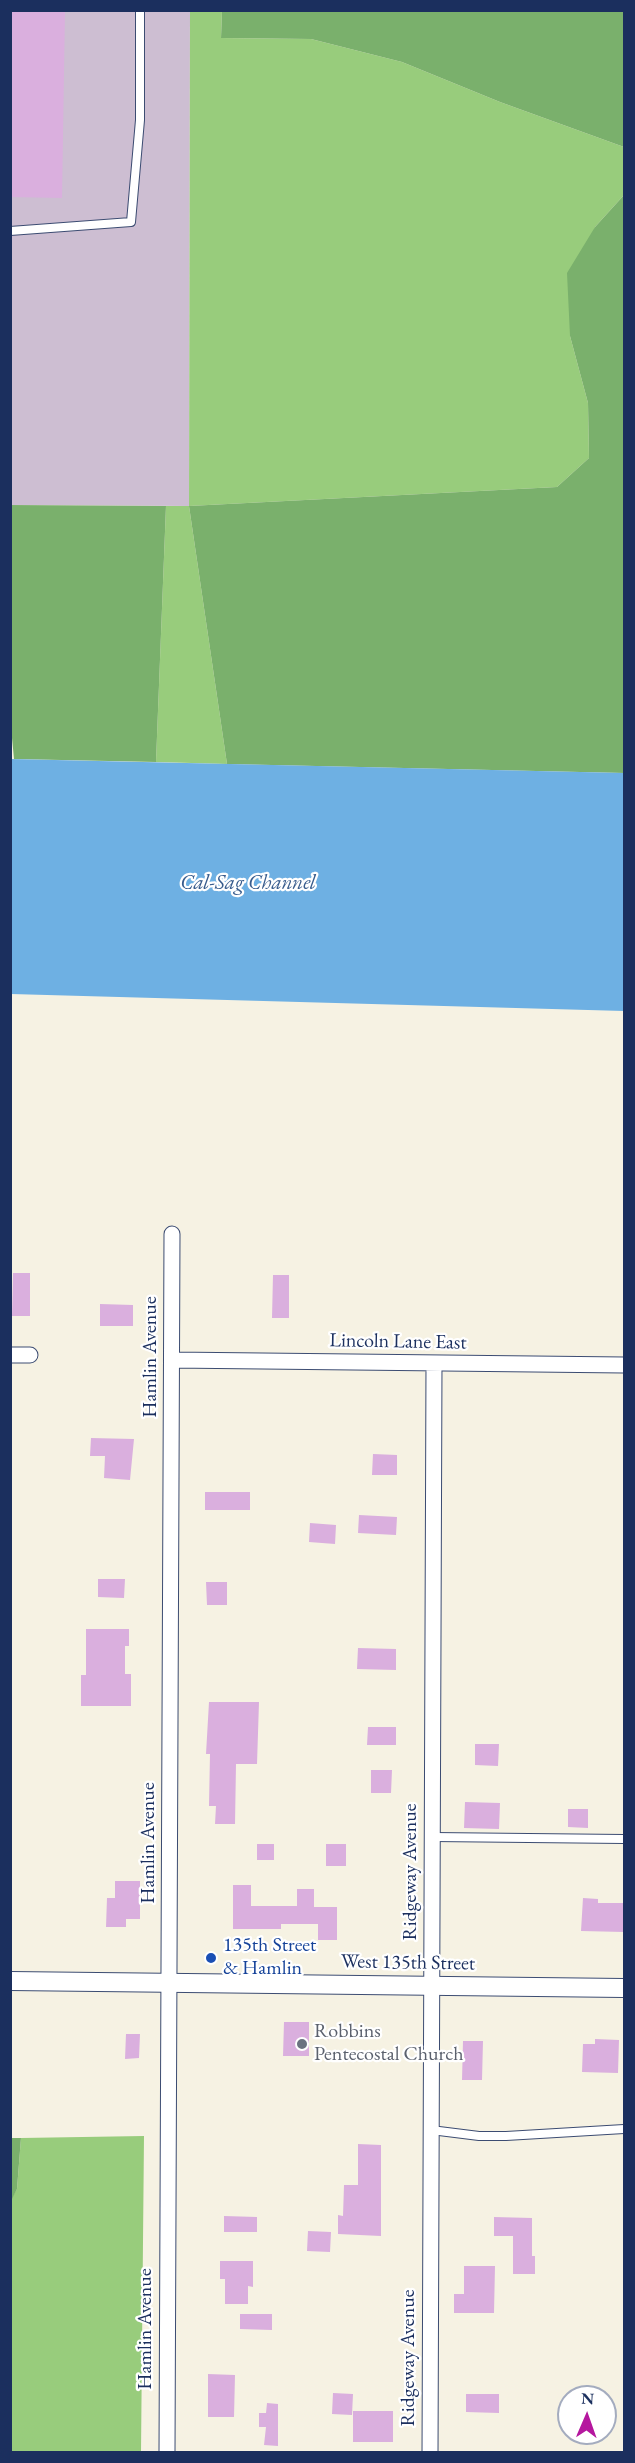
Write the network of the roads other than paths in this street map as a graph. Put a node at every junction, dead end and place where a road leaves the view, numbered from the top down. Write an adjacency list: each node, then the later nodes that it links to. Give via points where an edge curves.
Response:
1 (140, 10): 2 (lane, via 140,120 131,222)
2 (10, 231)
3 (172, 1234): 6 (street, Hamlin Avenue)
4 (10, 1355): 5 (street)
5 (30, 1355)
6 (172, 1360): 7 (street, Lincoln Lane East); 12 (street, Hamlin Avenue)
7 (434, 1363): 8 (street, Lincoln Lane East); 9 (street, Ridgeway Avenue)
8 (624, 1365)
9 (433, 1837): 10 (lane); 13 (street, Ridgeway Avenue)
10 (624, 1839)
11 (10, 1981): 12 (street, West 135th Street)
12 (169, 1983): 13 (street, West 135th Street); 17 (street, Hamlin Avenue)
13 (432, 1986): 14 (street, West 135th Street); 16 (street, Ridgeway Avenue)
14 (624, 1988)
15 (624, 2129): 16 (lane, via 506,2136)
16 (431, 2130): 18 (street, Ridgeway Avenue)
17 (167, 2452)
18 (430, 2452)

